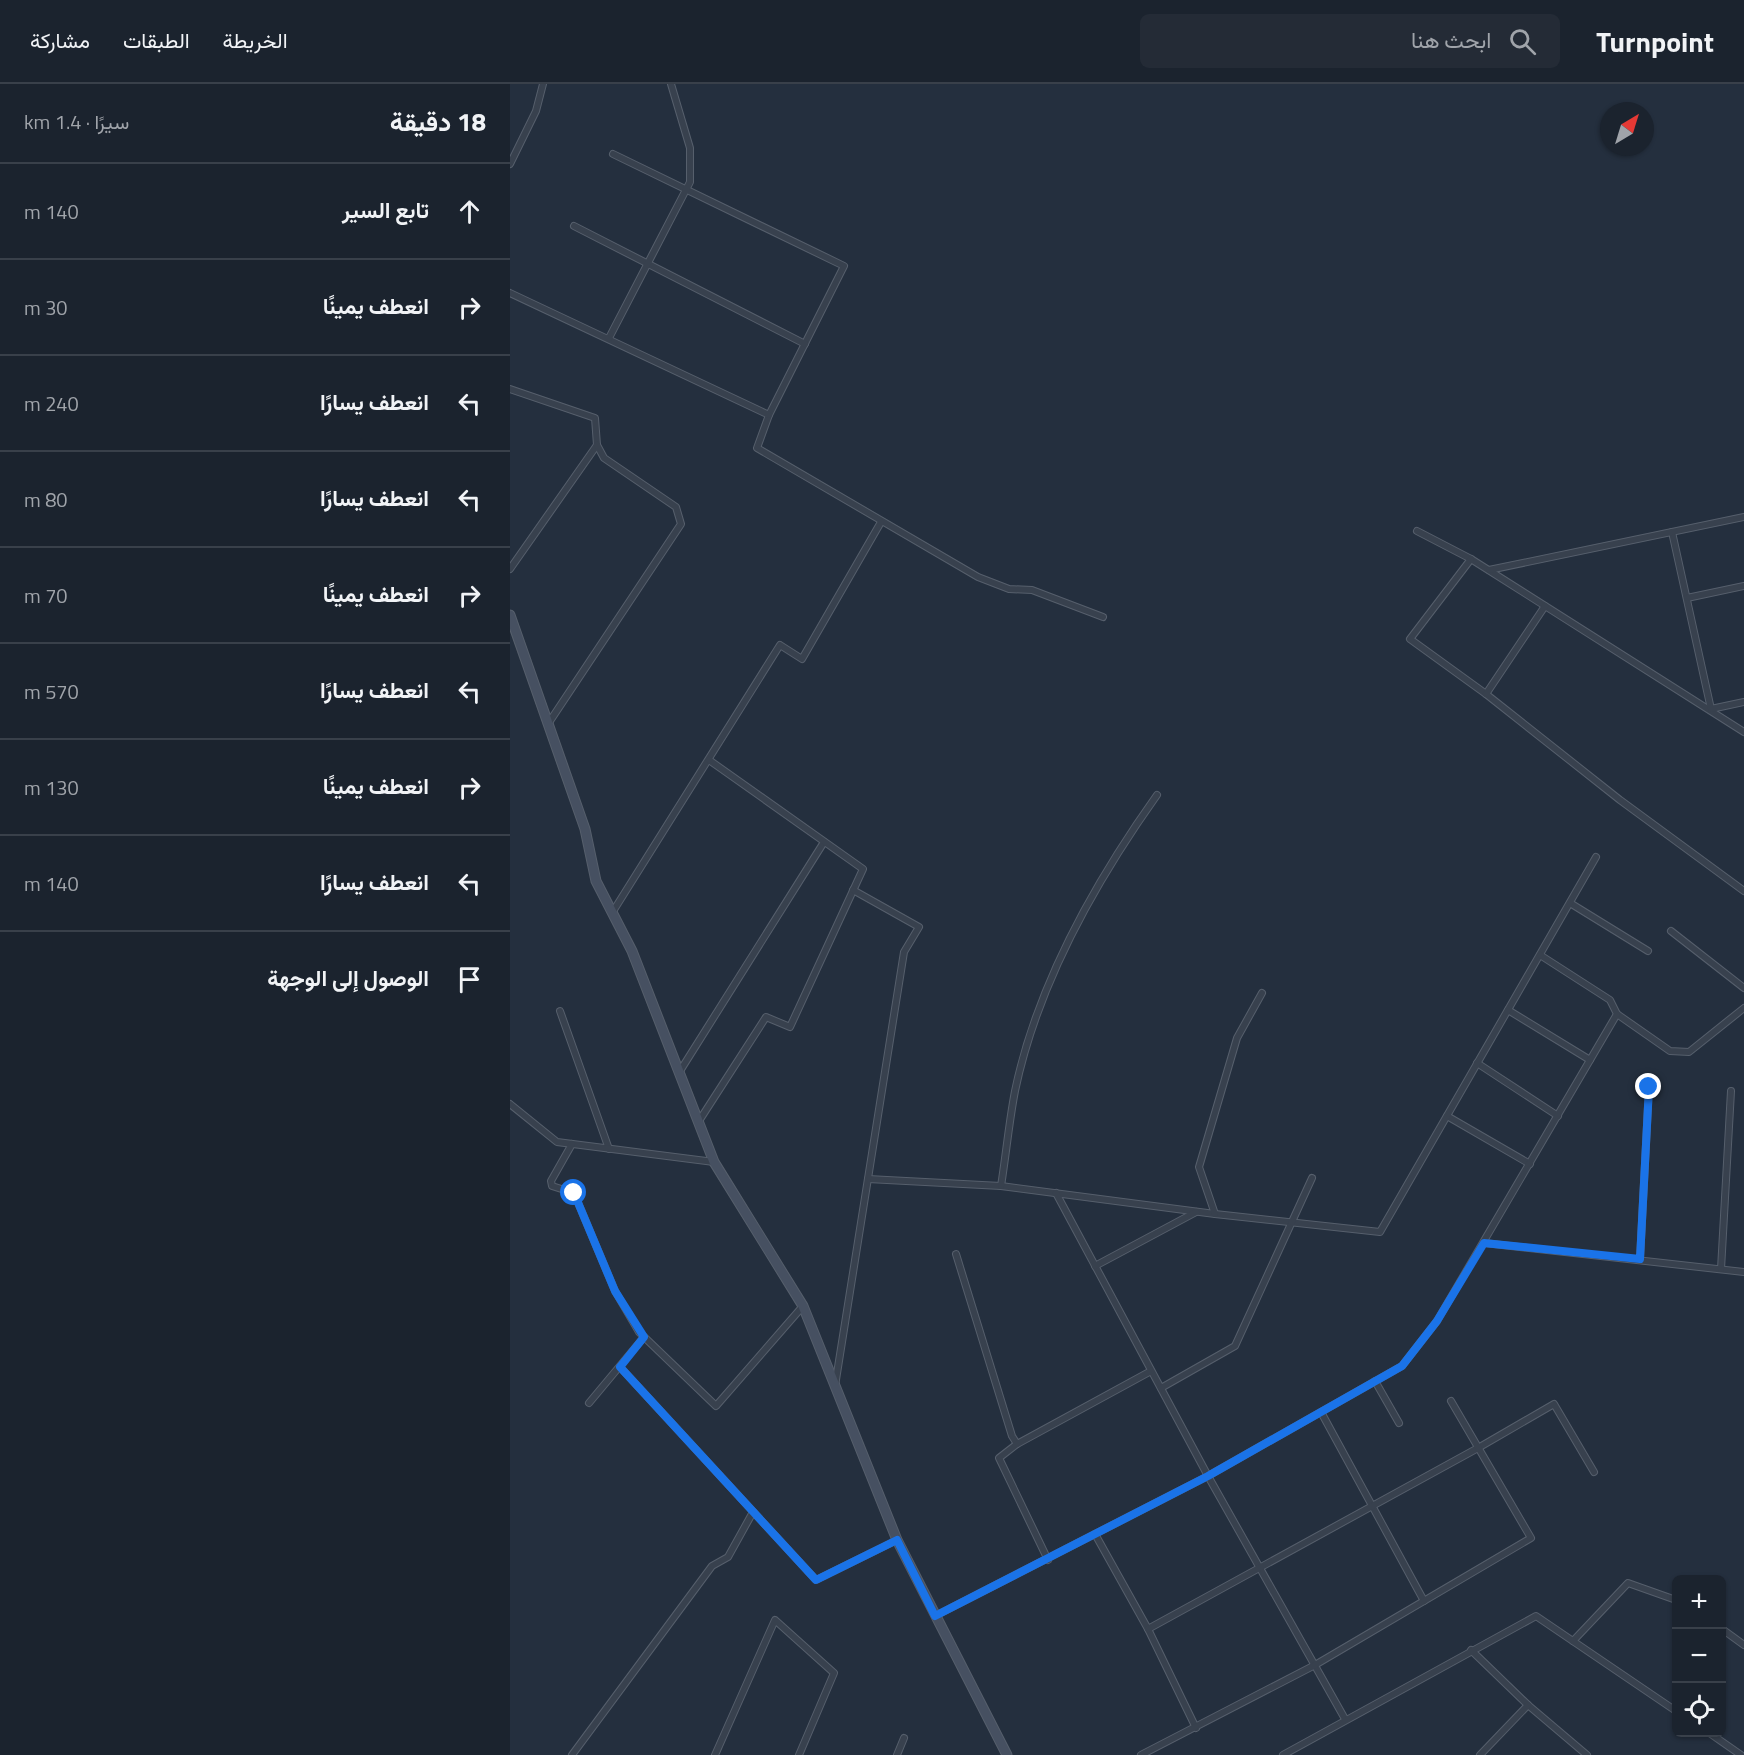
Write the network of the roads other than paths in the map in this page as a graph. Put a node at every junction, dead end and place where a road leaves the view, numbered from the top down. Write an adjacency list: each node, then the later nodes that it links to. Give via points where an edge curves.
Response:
1 (543, 84): 4 (street, via 536,111)
2 (671, 84): 5 (street, via 690,148 690,182)
3 (613, 154): 5 (street)
4 (510, 164)
5 (686, 190): 7 (street); 10 (street, via 844,266)
6 (574, 226): 7 (street)
7 (646, 266): 9 (street); 10 (street)
8 (510, 292): 9 (street)
9 (609, 339): 12 (street)
10 (805, 344): 12 (street)
11 (510, 390): 13 (street, via 595,418)
12 (769, 415): 15 (street, via 758,448)
13 (597, 445): 19 (street); 29 (street, via 604,458 676,507 681,524)
14 (1744, 517): 17 (street)
15 (881, 522): 25 (street, via 978,578 1009,589 1032,590); 31 (street, via 802,659 780,645)
16 (1417, 531): 18 (street)
17 (1672, 532): 20 (street); 22 (street)
18 (1471, 559): 20 (street); 26 (street, via 1410,639)
19 (510, 569)
20 (1489, 570): 23 (street)
21 (1744, 586): 22 (street)
22 (1687, 598): 28 (street)
23 (1545, 606): 26 (street); 28 (street)
24 (510, 615): 29 (street)
25 (1102, 617)
26 (1486, 694): 36 (street)
27 (1744, 702): 28 (street)
28 (1711, 710): 30 (street)
29 (547, 726): 38 (street, via 585,829 596,881)
30 (1744, 732)
31 (709, 760): 33 (street); 38 (street)
32 (1157, 795): 63 (street, via 1122,844 1058,964 1029,1038 1015,1090)
33 (824, 843): 35 (street, via 863,868); 50 (street)
34 (1596, 857): 37 (street)
35 (853, 890): 56 (street, via 790,1027 766,1017); 62 (street, via 919,927 904,952)
36 (1744, 891)
37 (1570, 903): 40 (street); 41 (street)
38 (612, 914): 50 (street, via 632,951)
39 (1671, 931): 42 (street)
40 (1648, 951)
41 (1540, 955): 45 (street); 47 (street, via 1610,1000)
42 (1744, 988)
43 (1262, 993): 66 (street, via 1237,1038 1199,1167)
44 (1744, 1008): 47 (street, via 1689,1052 1670,1051)
45 (1508, 1010): 48 (street); 49 (street)
46 (560, 1011): 58 (street)
47 (1617, 1014): 48 (street)
48 (1590, 1060): 55 (street)
49 (1477, 1063): 54 (street); 55 (street)
50 (680, 1071): 56 (street)
51 (1649, 1087): 70 (street)
52 (1731, 1091): 72 (street)
53 (510, 1104): 57 (street, via 557,1142)
54 (1447, 1116): 60 (street); 67 (street, via 1380,1232)
55 (1558, 1116): 60 (street)
56 (699, 1121): 59 (street)
57 (572, 1144): 58 (street); 75 (street, via 551,1181 552,1186 574,1193 615,1291)
58 (609, 1149): 59 (street)
59 (714, 1162): 74 (street)
60 (1530, 1164): 68 (street)
61 (1312, 1178): 67 (street)
62 (868, 1179): 63 (street); 79 (street)
63 (1001, 1186): 64 (street)
64 (1056, 1193): 65 (street); 71 (street)
65 (1197, 1212): 66 (street); 71 (street)
66 (1215, 1214): 67 (street)
67 (1292, 1222): 80 (street, via 1235,1346)
68 (1484, 1243): 70 (street); 78 (street, via 1437,1321 1402,1366)
69 (956, 1254): 85 (street)
70 (1640, 1259): 72 (street)
71 (1095, 1266): 77 (street)
72 (1721, 1269): 73 (street)
73 (1744, 1272)
74 (803, 1306): 75 (street, via 716,1406); 79 (street)
75 (644, 1337): 76 (street)
76 (620, 1367): 82 (street); 90 (street)
77 (1151, 1371): 80 (street); 85 (street)
78 (1375, 1381): 83 (street); 84 (street)
79 (835, 1386): 92 (street)
80 (1161, 1388): 88 (street)
81 (1451, 1401): 86 (street)
82 (589, 1402)
83 (1321, 1412): 88 (street); 89 (street)
84 (1399, 1423)
85 (1017, 1444): 93 (street, via 999,1458)
86 (1478, 1448): 87 (street, via 1554,1404); 89 (street); 96 (street, via 1531,1538)
87 (1594, 1472)
88 (1208, 1476): 91 (street); 94 (street)
89 (1373, 1507): 94 (street); 96 (street)
90 (753, 1512): 92 (street, via 816,1580); 110 (street, via 728,1557 712,1566)
91 (1095, 1534): 93 (street); 98 (street)
92 (897, 1540): 97 (street)
93 (1048, 1560): 97 (street)
94 (1261, 1569): 98 (street); 103 (street)
95 (1672, 1598): 100 (street, via 1628,1583)
96 (1424, 1601): 103 (street)
97 (935, 1616): 114 (street)
98 (1148, 1629): 107 (street)
99 (1726, 1632): 101 (street)
100 (1573, 1641): 102 (street, via 1536,1616); 105 (street)
101 (1744, 1645)
102 (1471, 1650): 104 (street); 106 (street)
103 (1315, 1665): 106 (street); 107 (street)
104 (1528, 1705): 117 (street); 118 (street)
105 (1672, 1708)
106 (1345, 1719): 116 (street)
107 (1196, 1728): 115 (street)
108 (1715, 1737): 119 (street)
109 (904, 1738): 113 (street)
110 (573, 1755)
111 (715, 1755): 112 (street, via 776,1620 834,1673)
112 (799, 1755)
113 (897, 1755)
114 (1007, 1755)
115 (1141, 1755)
116 (1283, 1755)
117 (1480, 1755)
118 (1587, 1755)
119 (1741, 1755)

